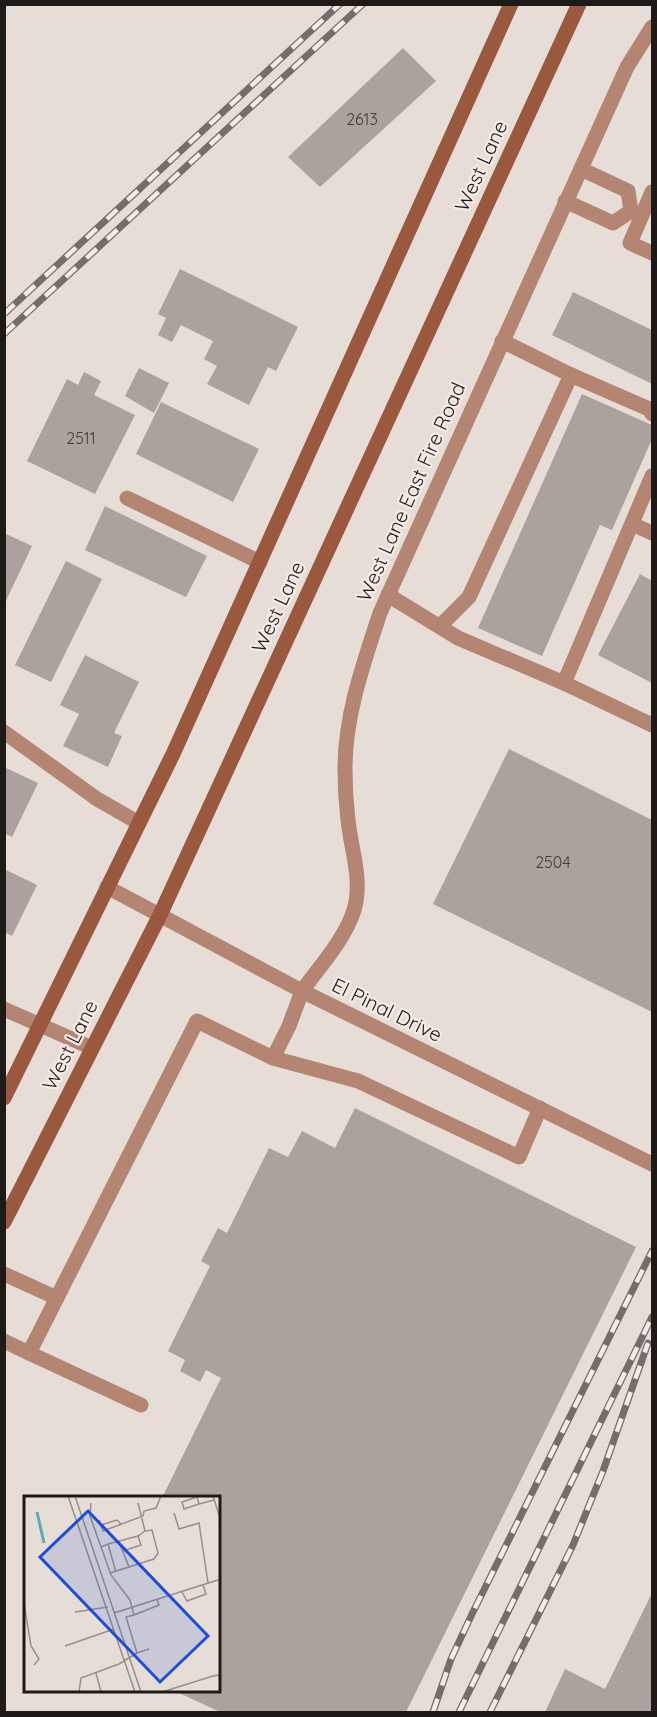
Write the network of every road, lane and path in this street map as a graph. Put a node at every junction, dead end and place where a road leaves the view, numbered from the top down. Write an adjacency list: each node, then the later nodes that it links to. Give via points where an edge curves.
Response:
1 (512, 4): 16 (main road, West Lane)
2 (579, 4): 24 (main road, West Lane)
3 (652, 27): 4 (street, West Lane East Fire Road, via 627,68)
4 (581, 169): 6 (street, West Lane East Fire Road); 7 (street, via 628,191)
5 (652, 192): 7 (street)
6 (565, 201): 7 (street, via 613,223); 9 (street, West Lane East Fire Road)
7 (636, 213): 8 (street, via 630,243)
8 (652, 253)
9 (502, 341): 10 (street); 17 (street, West Lane East Fire Road)
10 (571, 375): 11 (street, via 649,409); 18 (street, via 469,597)
11 (652, 414)
12 (652, 476): 14 (street)
13 (127, 498): 16 (street)
14 (632, 524): 15 (street); 19 (street)
15 (652, 533)
16 (260, 562): 22 (main road, West Lane)
17 (388, 595): 18 (street); 25 (street, West Lane East Fire Road, via 355,688 348,731 348,819 358,882 354,909 347,927)
18 (440, 626): 19 (street, via 458,638)
19 (564, 683): 20 (street)
20 (652, 725)
21 (4, 732): 22 (street, via 97,799)
22 (139, 823): 23 (main road, West Lane)
23 (107, 887): 24 (street, El Pinal Drive); 27 (main road, West Lane)
24 (160, 915): 25 (street, El Pinal Drive); 28 (main road, West Lane)
25 (302, 991): 29 (street, West Lane East Fire Road); 31 (street, El Pinal Drive)
26 (4, 1009): 27 (street)
27 (39, 1024): 28 (street); 30 (main road, West Lane)
28 (92, 1048): 33 (main road, West Lane)
29 (273, 1059): 31 (street, via 358,1081 519,1157); 35 (street, via 197,1021)
30 (4, 1098)
31 (540, 1108): 32 (street, El Pinal Drive)
32 (652, 1164)
33 (4, 1222)
34 (4, 1274): 35 (street)
35 (57, 1298): 37 (street)
36 (4, 1341): 37 (street)
37 (29, 1353): 38 (street)
38 (141, 1405)

